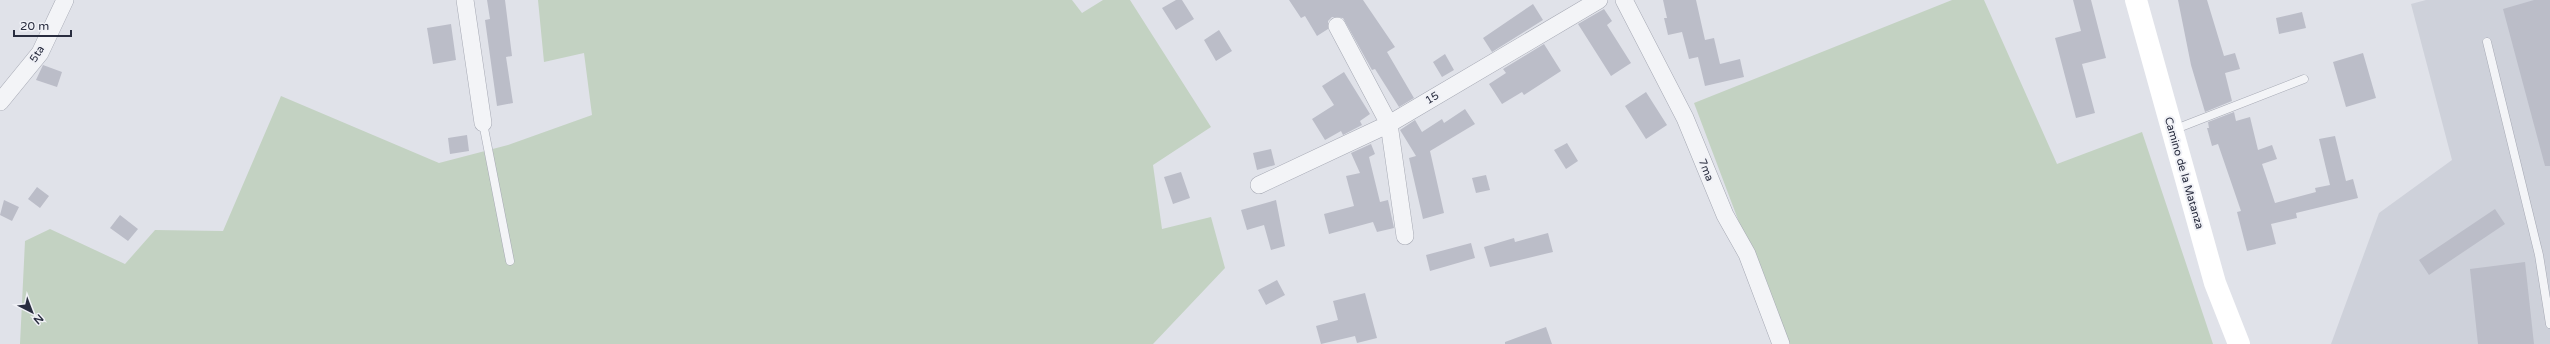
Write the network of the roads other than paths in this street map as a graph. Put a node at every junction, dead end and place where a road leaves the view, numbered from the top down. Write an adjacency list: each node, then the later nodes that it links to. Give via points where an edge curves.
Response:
1 (65, 0): 9 (street, 5ta, via 40,53)
2 (465, 0): 10 (street)
3 (1598, 0): 11 (street, 15)
4 (1624, 0): 17 (street, 7ma, via 1685,118 1724,215 1747,254)
5 (2136, 0): 12 (main road, Camino de la Matanza)
6 (1337, 26): 11 (street)
7 (2487, 42): 16 (lane, via 2539,255)
8 (2304, 79): 12 (lane)
9 (0, 102)
10 (483, 123): 15 (lane)
11 (1389, 124): 13 (street, 15); 14 (street)
12 (2172, 130): 18 (main road, Camino de la Matanza, via 2215,283)
13 (1258, 185)
14 (1405, 236)
15 (510, 261)
16 (2550, 324)
17 (1781, 344)
18 (2239, 344)

